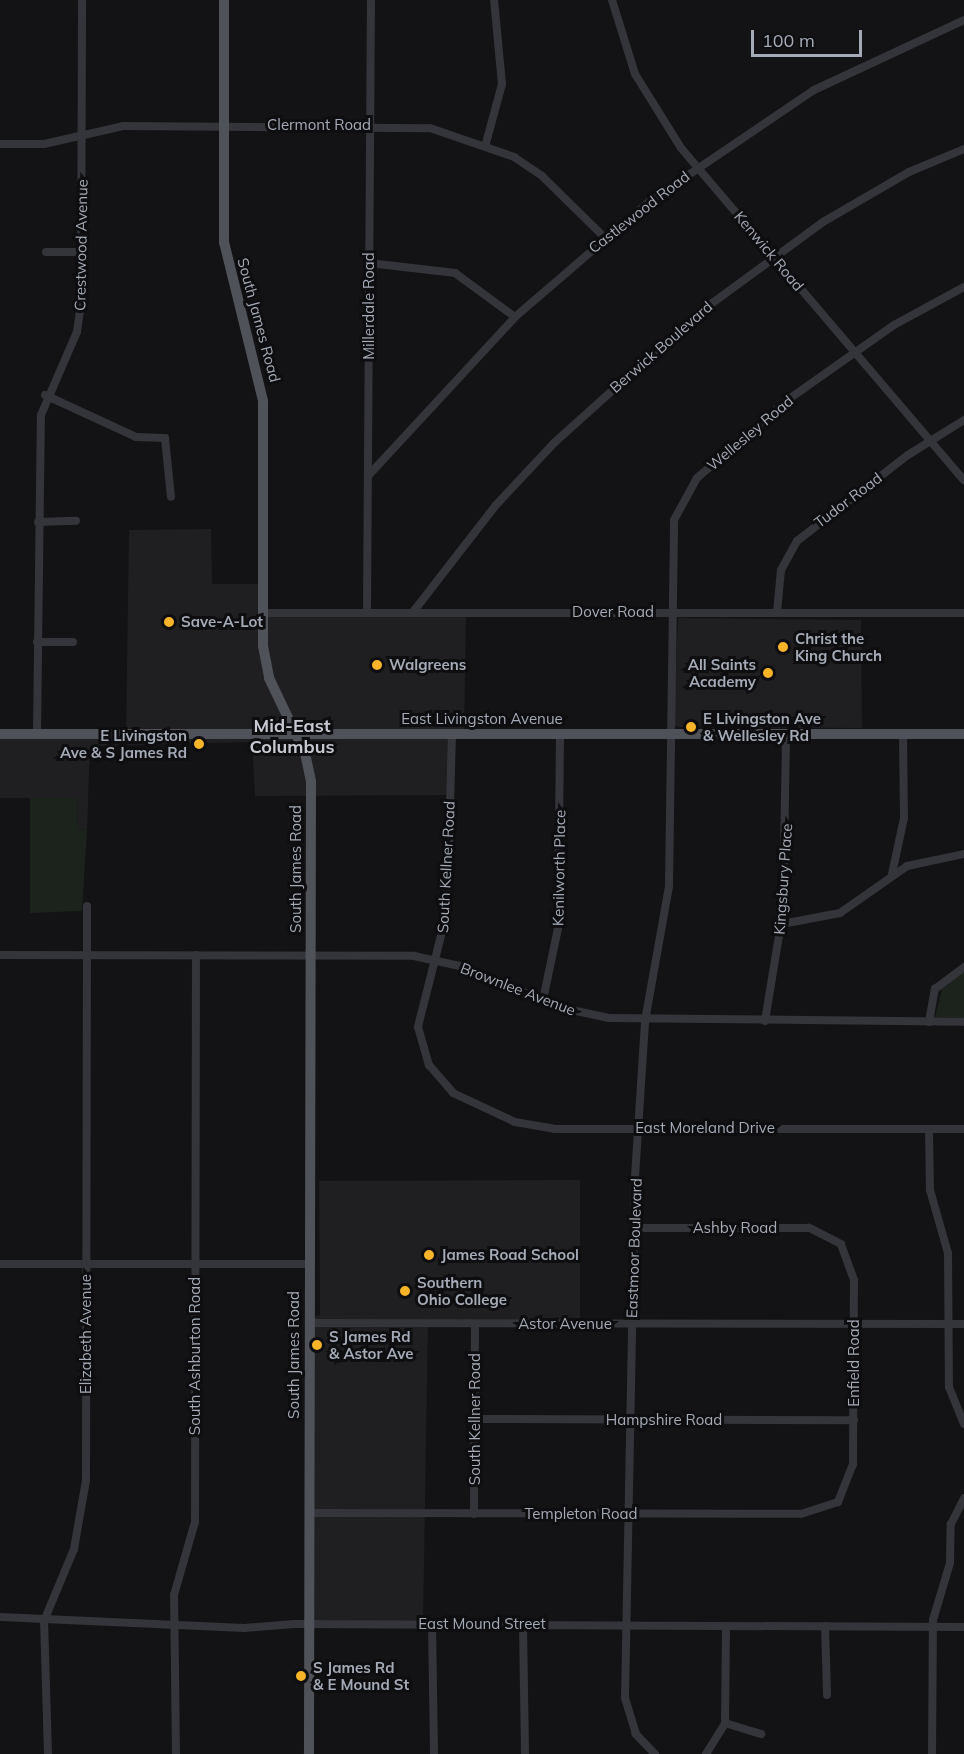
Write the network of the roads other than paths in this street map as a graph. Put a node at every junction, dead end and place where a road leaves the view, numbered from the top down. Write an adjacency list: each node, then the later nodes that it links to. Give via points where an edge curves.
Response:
1 (82, 0): 9 (street, Crestwood Avenue)
2 (224, 0): 7 (main road, South James Road)
3 (371, 0): 8 (street, Millerdale Road)
4 (494, 0): 10 (street, via 502,84)
5 (612, 0): 13 (street, Kenwick Road, via 635,74)
6 (964, 20): 13 (street, Castlewood Road, via 814,90)
7 (224, 125): 8 (street, Clermont Road); 9 (street, Clermont Road, via 123,126); 34 (main road, South James Road, via 226,258 254,348 263,401)
8 (370, 125): 10 (street, Clermont Road, via 430,128); 18 (street, Millerdale Road)
9 (82, 134): 11 (street, Clermont Road, via 44,144); 16 (street, Crestwood Avenue)
10 (486, 143): 14 (street, Clermont Road, via 542,176)
11 (0, 144)
12 (964, 149): 17 (street, Berwick Boulevard, via 909,172)
13 (697, 167): 14 (street, Castlewood Road); 17 (street, Kenwick Road)
14 (604, 237): 20 (street, Castlewood Road)
15 (46, 252): 16 (street)
16 (81, 252): 22 (street, Crestwood Avenue, via 77,332)
17 (773, 257): 21 (street, Kenwick Road); 31 (street, Berwick Boulevard, via 696,315 554,443 496,505)
18 (369, 263): 20 (street, via 455,273); 25 (street, Millerdale Road)
19 (964, 287): 21 (street, Wellesley Road)
20 (515, 317): 25 (street, Castlewood Road)
21 (854, 352): 24 (street, Kenwick Road); 32 (street, Wellesley Road, via 714,462 687,491 671,538)
22 (45, 395): 27 (street, via 136,437 165,438); 29 (street, Crestwood Avenue)
23 (964, 420): 24 (street, Tudor Road)
24 (930, 440): 26 (street, Kenwick Road); 33 (street, Tudor Road, via 797,541 781,570)
25 (368, 476): 30 (street, Millerdale Road)
26 (964, 480)
27 (171, 497)
28 (76, 521): 29 (street)
29 (38, 522): 36 (street, Crestwood Avenue)
30 (367, 612): 31 (street, Dover Road); 34 (street, Dover Road)
31 (413, 612): 32 (street, Dover Road)
32 (670, 612): 33 (street, Dover Road); 45 (street, Wellesley Road)
33 (777, 612): 35 (street, Dover Road)
34 (262, 613): 38 (main road, South James Road, via 269,678)
35 (964, 613)
36 (37, 642): 37 (street); 40 (street, Crestwood Avenue)
37 (73, 642)
38 (294, 732): 40 (main road, East Livingston Avenue); 41 (main road, East Livingston Avenue); 52 (main road, South James Road, via 310,781)
39 (0, 734): 40 (main road, East Livingston Avenue)
40 (37, 734)
41 (452, 734): 42 (main road, East Livingston Avenue); 55 (street, South Kellner Road, via 447,912)
42 (560, 734): 45 (main road, East Livingston Avenue); 57 (street, Kenilworth Place, via 558,928)
43 (903, 734): 44 (main road, East Livingston Avenue); 46 (main road, East Livingston Avenue); 48 (street, via 904,818)
44 (964, 734)
45 (670, 735): 46 (main road, East Livingston Avenue); 58 (street, Eastmoor Boulevard, via 669,886)
46 (786, 735): 50 (street, Kingsbury Place)
47 (964, 854): 48 (street, via 926,860)
48 (892, 874): 50 (street, via 840,912)
49 (87, 906): 51 (street, Elizabeth Avenue)
50 (782, 924): 59 (street, Kingsbury Place)
51 (86, 954): 53 (street, Brownlee Avenue); 54 (street, Brownlee Avenue); 69 (street, Elizabeth Avenue)
52 (310, 954): 54 (street, Brownlee Avenue); 55 (street, Brownlee Avenue); 71 (main road, South James Road)
53 (0, 955)
54 (196, 955): 70 (street, South Ashburton Road)
55 (437, 960): 57 (street, Brownlee Avenue, via 485,974); 62 (street, South Kellner Road, via 421,1006 419,1039 429,1065)
56 (964, 967): 60 (street, via 935,989)
57 (543, 1000): 58 (street, Brownlee Avenue, via 584,1014)
58 (645, 1021): 59 (street, Brownlee Avenue); 63 (street, Eastmoor Boulevard)
59 (765, 1022): 60 (street, Brownlee Avenue)
60 (929, 1022): 61 (street, Brownlee Avenue)
61 (964, 1022)
62 (453, 1093): 63 (street, East Moreland Drive, via 483,1111 533,1126)
63 (638, 1128): 64 (street, East Moreland Drive); 66 (street, Eastmoor Boulevard)
64 (929, 1129): 65 (street, East Moreland Drive); 74 (street, via 931,1199 947,1241)
65 (964, 1129)
66 (634, 1228): 67 (street, Ashby Road, via 800,1228); 76 (street, Eastmoor Boulevard)
67 (835, 1239): 77 (street, Enfield Road, via 853,1267)
68 (0, 1264): 69 (street)
69 (86, 1264): 70 (street); 88 (street, Elizabeth Avenue, via 85,1500 74,1549)
70 (195, 1264): 71 (street); 89 (street, South Ashburton Road, via 195,1522 174,1595)
71 (309, 1264): 72 (main road, South James Road)
72 (310, 1323): 73 (street, Astor Avenue); 84 (main road, South James Road)
73 (475, 1324): 76 (street, Astor Avenue); 78 (street, South Kellner Road)
74 (949, 1324): 75 (street, Astor Avenue); 77 (street, Astor Avenue); 81 (street, via 949,1387)
75 (964, 1324)
76 (632, 1325): 77 (street, Astor Avenue); 79 (street, Eastmoor Boulevard)
77 (854, 1326): 80 (street, Enfield Road)
78 (475, 1419): 79 (street, Hampshire Road); 85 (street, South Kellner Road)
79 (630, 1420): 80 (street, Hampshire Road); 86 (street, Eastmoor Boulevard)
80 (854, 1420): 82 (street, Enfield Road, via 852,1471)
81 (964, 1424)
82 (845, 1492): 86 (street, Templeton Road, via 832,1506 807,1514)
83 (964, 1498): 96 (street, via 951,1524 950,1563)
84 (309, 1513): 85 (street, Templeton Road); 90 (main road, South James Road)
85 (474, 1514): 86 (street, Templeton Road)
86 (628, 1514): 93 (street, Eastmoor Boulevard)
87 (0, 1617): 88 (street, East Mound Street)
88 (44, 1621): 89 (street, East Mound Street); 101 (street, Elizabeth Avenue)
89 (172, 1623): 90 (street, East Mound Street, via 244,1628); 102 (street, South Ashburton Road)
90 (308, 1624): 91 (street, East Mound Street); 103 (main road, South James Road)
91 (432, 1624): 92 (street, East Mound Street); 104 (street)
92 (523, 1625): 93 (street, East Mound Street); 105 (street)
93 (627, 1625): 94 (street, East Mound Street); 106 (street, Eastmoor Boulevard, via 627,1711 636,1734)
94 (726, 1626): 95 (street, East Mound Street); 99 (street)
95 (825, 1626): 96 (street, East Mound Street); 98 (street)
96 (933, 1627): 97 (street, East Mound Street); 108 (street)
97 (964, 1627)
98 (827, 1695)
99 (725, 1723): 100 (street); 107 (street)
100 (761, 1734)
101 (48, 1754)
102 (176, 1754)
103 (309, 1754)
104 (434, 1754)
105 (525, 1754)
106 (656, 1754)
107 (706, 1754)
108 (932, 1754)

